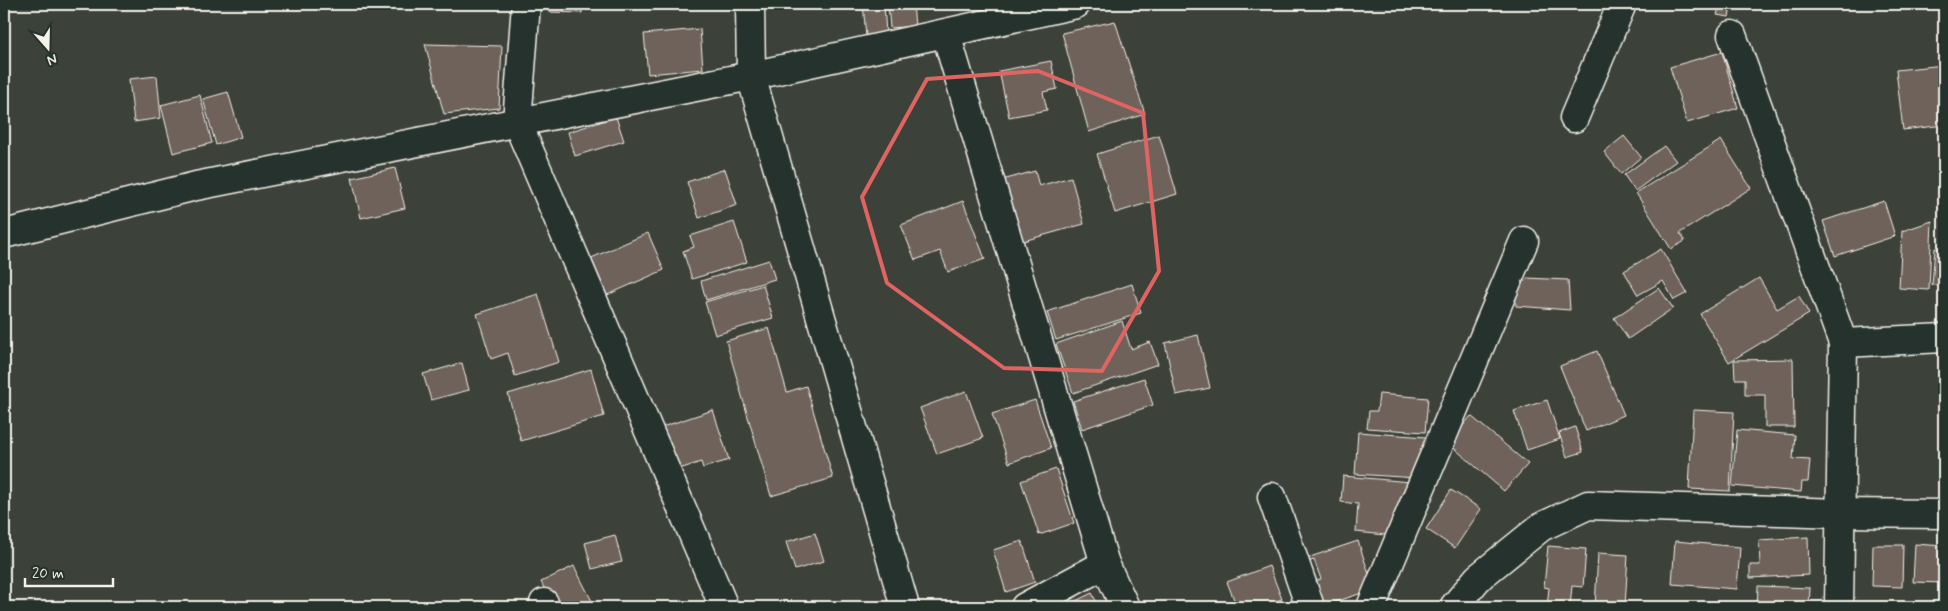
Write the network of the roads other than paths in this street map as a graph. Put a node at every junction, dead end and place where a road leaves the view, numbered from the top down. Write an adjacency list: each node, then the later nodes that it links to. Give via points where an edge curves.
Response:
1 (526, 4): 9 (street)
2 (750, 4): 7 (street)
3 (1076, 4): 5 (street)
4 (1622, 4): 8 (street)
5 (946, 34): 7 (street); 17 (street)
6 (1732, 35): 13 (street)
7 (751, 76): 9 (street); 19 (street)
8 (1574, 118)
9 (517, 122): 10 (street, via 196,186); 18 (street)
10 (4, 234)
11 (1524, 241): 23 (street)
12 (1944, 338): 13 (street)
13 (1843, 343): 15 (street)
14 (1272, 497): 22 (street)
15 (1840, 513): 16 (street); 24 (street, via 1588,505 1541,527 1478,578); 25 (street)
16 (1944, 514)
17 (1105, 564): 20 (street); 21 (street)
18 (724, 607)
19 (905, 607)
20 (1025, 607)
21 (1125, 607)
22 (1310, 607)
23 (1371, 607)
24 (1454, 607)
25 (1840, 607)

